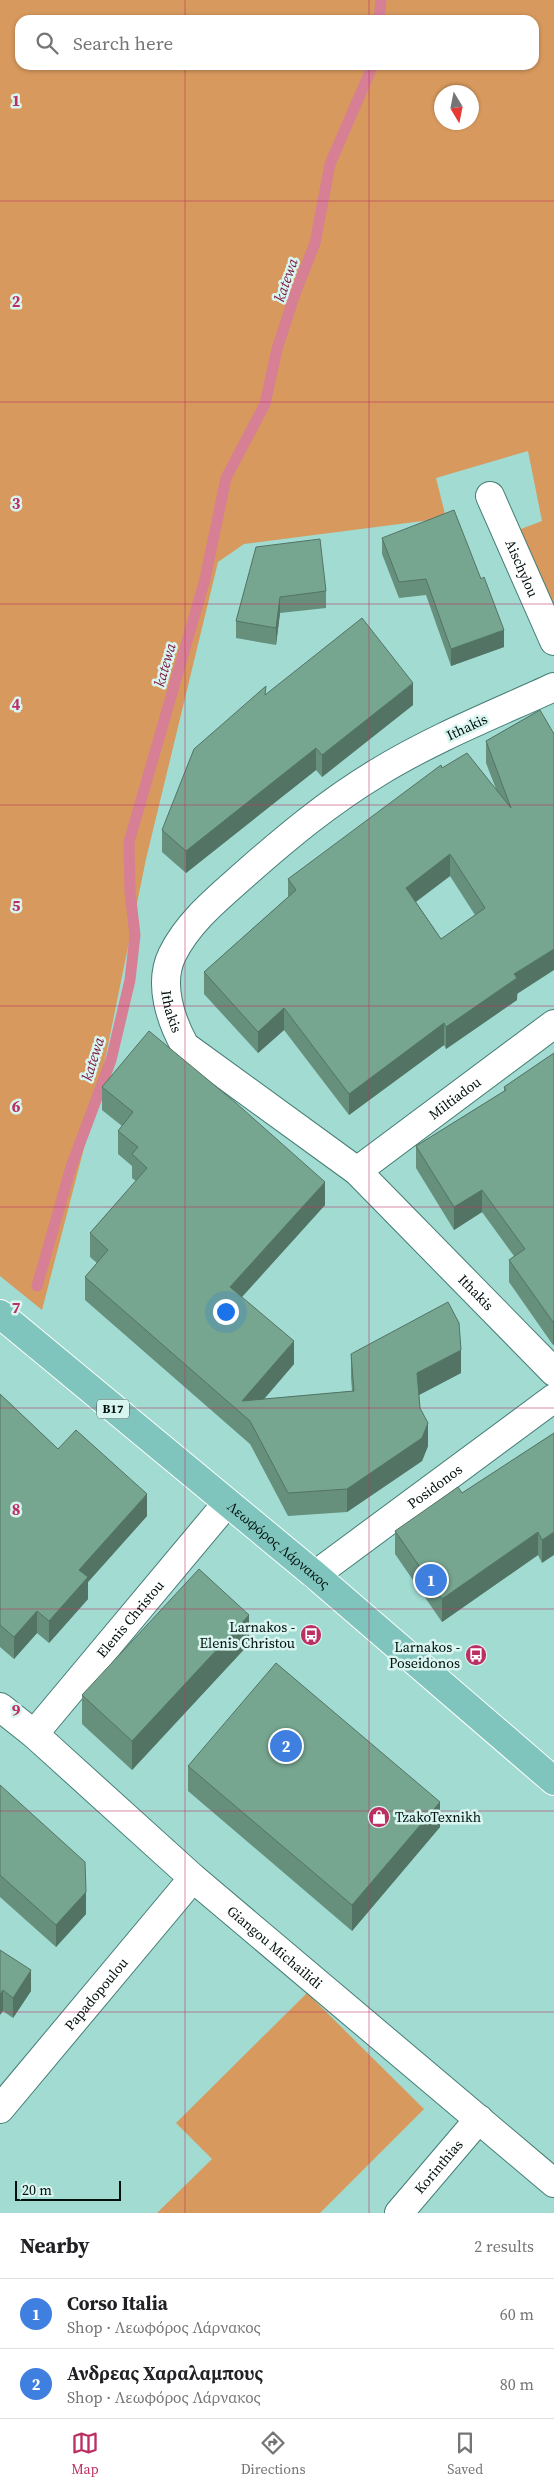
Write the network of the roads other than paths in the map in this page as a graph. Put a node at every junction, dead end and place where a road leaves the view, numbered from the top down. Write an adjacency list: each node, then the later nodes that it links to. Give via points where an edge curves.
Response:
1 (490, 496): 2 (street, Aischylou)
2 (554, 641)
3 (554, 687): 5 (street, Ithakis, via 378,772 329,804 212,903 188,930 172,956 167,983 169,1005 175,1028 185,1046)
4 (554, 1024): 5 (street, Miltiadou)
5 (356, 1171): 7 (street, Ithakis)
6 (0, 1314): 9 (main road, Λεωφόρος Λάρνακος / B17)
7 (554, 1372)
8 (554, 1398): 10 (street, Posidonos)
9 (227, 1503): 10 (main road, Λεωφόρος Λάρνακος / B17); 12 (street, Elenis Christou)
10 (315, 1575): 13 (main road, Λεωφόρος Λάρνακος / B17)
11 (0, 1707): 12 (street, Giangou Michailidi)
12 (34, 1734): 14 (street, Giangou Michailidi)
13 (554, 1780)
14 (193, 1878): 15 (street, Papadopoulou); 16 (street, Giangou Michailidi)
15 (0, 2109)
16 (479, 2119): 17 (street, Giangou Michailidi); 18 (street, Korinthias)
17 (554, 2183)
18 (399, 2213)

